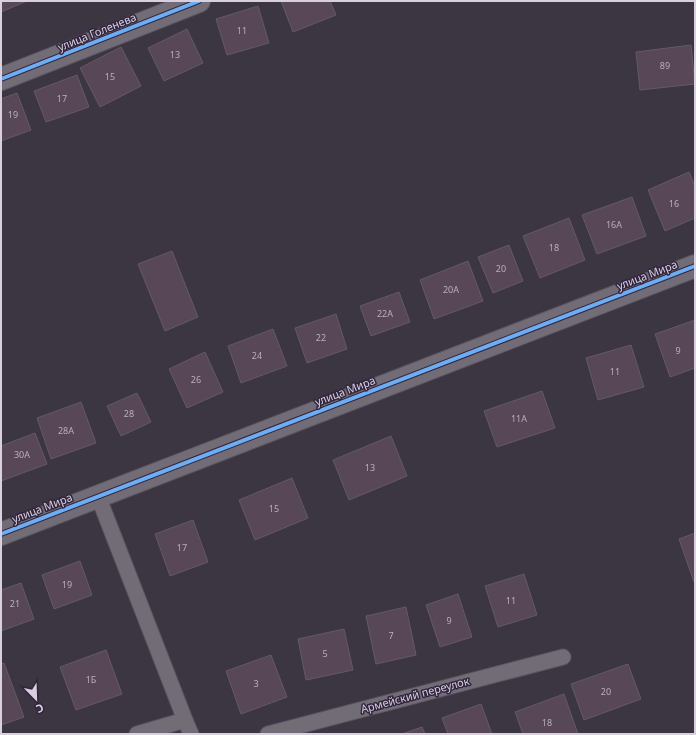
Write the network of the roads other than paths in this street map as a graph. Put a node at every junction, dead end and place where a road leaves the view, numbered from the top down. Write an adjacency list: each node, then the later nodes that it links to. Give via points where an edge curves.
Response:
1 (199, 1): 2 (street, улица Голенева)
2 (1, 79)
3 (695, 266): 4 (street, улица Мира)
4 (98, 496): 5 (street, улица Мира); 7 (lane)
5 (1, 534)
6 (563, 657): 10 (lane, Армейский переулок)
7 (185, 720): 8 (lane); 9 (lane)
8 (138, 734)
9 (191, 734)
10 (268, 734)

